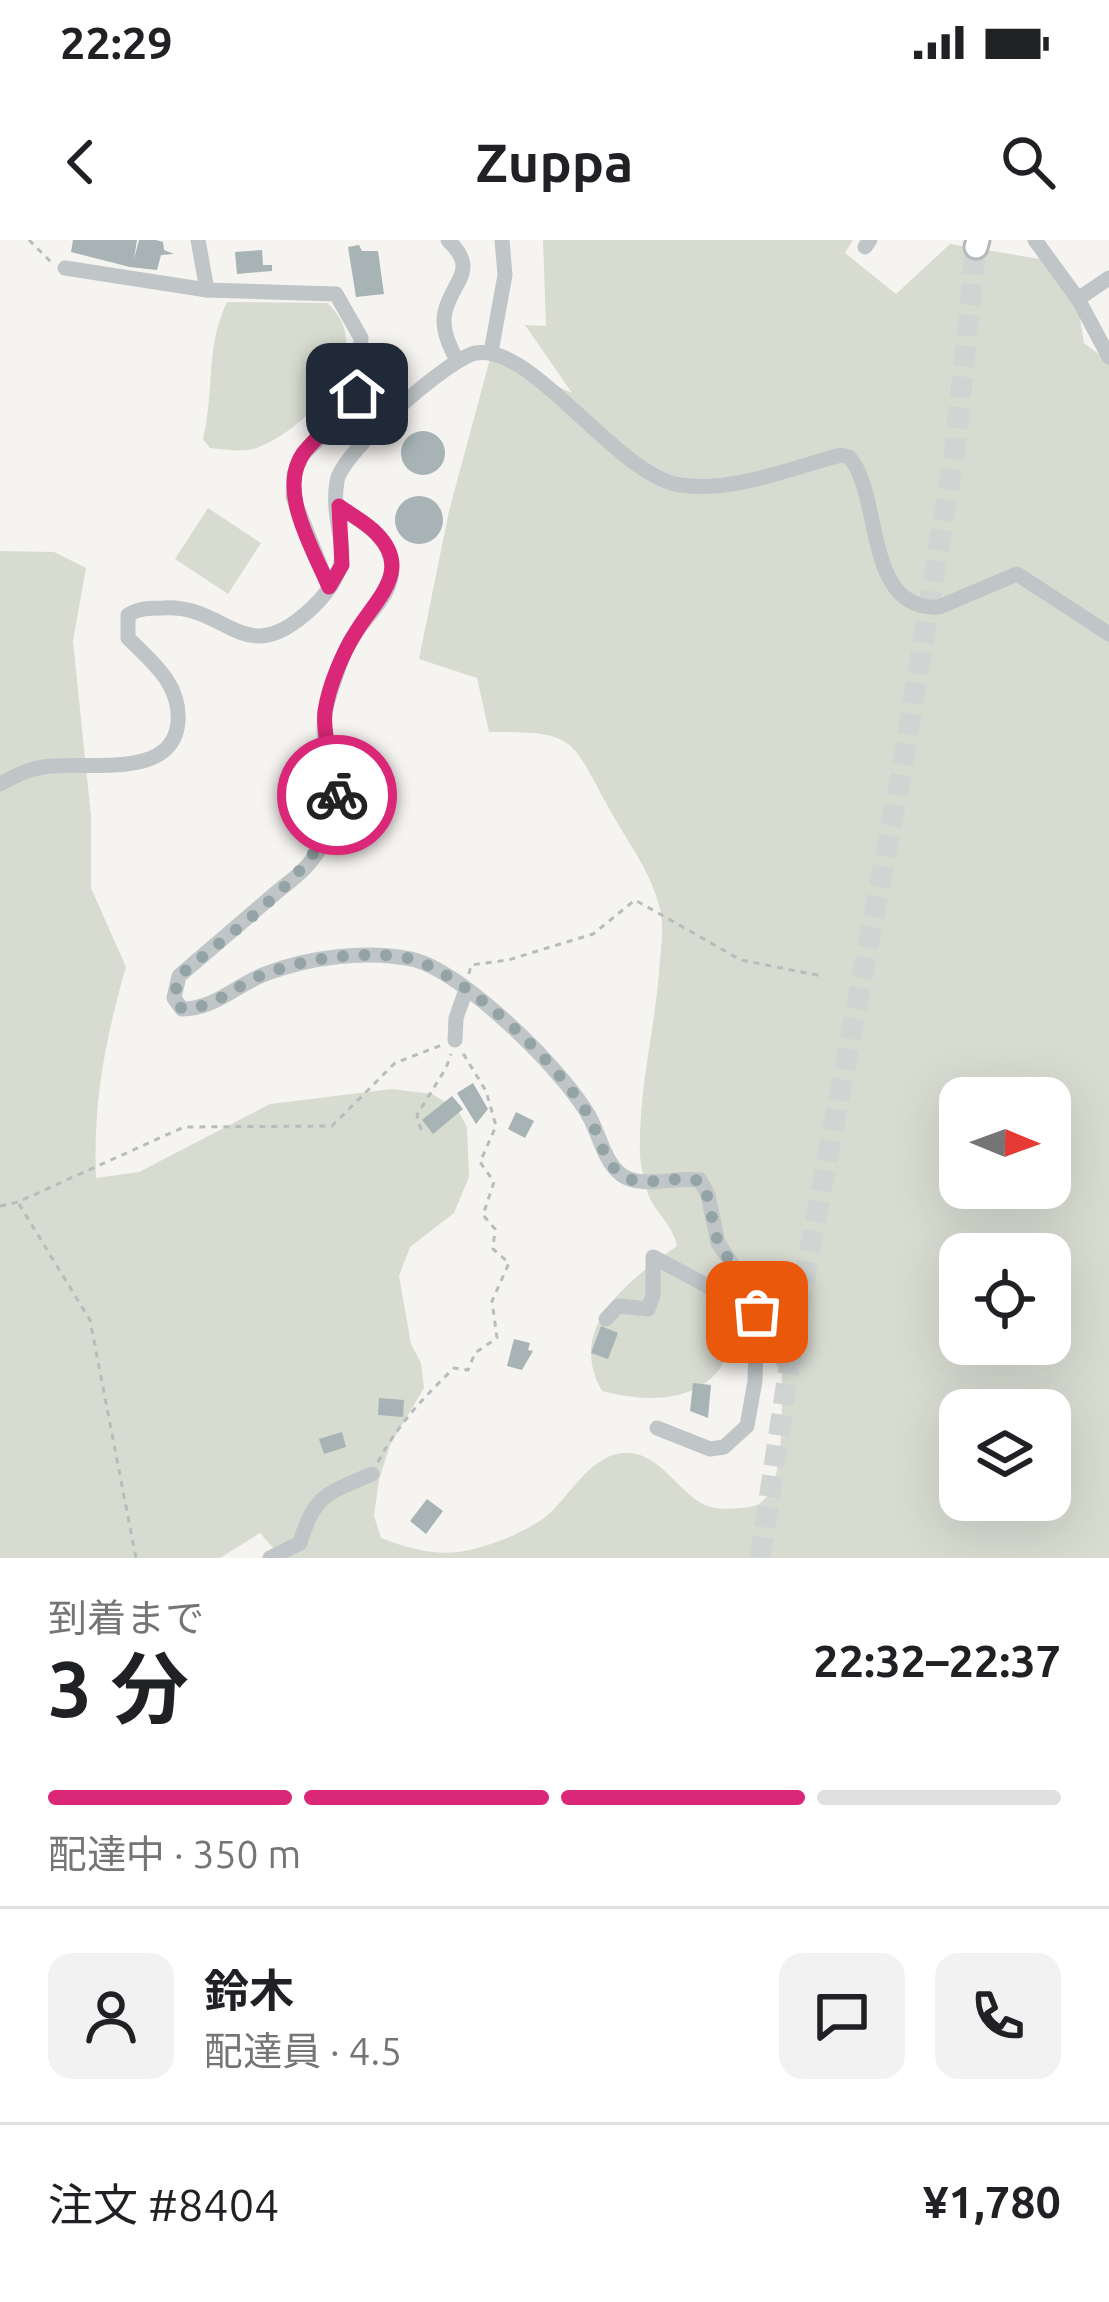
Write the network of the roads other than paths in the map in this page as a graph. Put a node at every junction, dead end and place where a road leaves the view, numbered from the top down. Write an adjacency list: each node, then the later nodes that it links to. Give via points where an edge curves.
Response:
1 (198, 240): 7 (street)
2 (448, 240): 11 (street, via 463,259 444,314)
3 (502, 240): 9 (street, via 505,275)
4 (1035, 240): 8 (street)
5 (65, 268): 7 (street)
6 (1109, 278): 8 (street)
7 (207, 290): 13 (street, via 336,294 361,338 357,394 294,473 293,496)
8 (1078, 299): 10 (street)
9 (491, 352): 11 (street); 14 (street, via 519,365 664,481 736,482 849,458 863,481 887,572 926,608 1017,574)
10 (1109, 357)
11 (457, 361): 12 (street, via 349,457 337,483)
12 (339, 506): 13 (street, via 342,565); 16 (street, via 377,534 393,570 388,591 346,649 326,709 336,817 311,862 179,976 174,998 182,1009 199,1009 262,974 373,955 416,959)
13 (329, 587): 15 (street, via 284,630 254,638 189,608 136,610 128,615 128,638 166,675 176,699 171,745 135,763 44,766)
14 (1109, 634)
15 (0, 784)
16 (466, 990): 17 (street); 19 (street, via 559,1073 617,1171 634,1180 704,1183 718,1243 747,1286)
17 (455, 1040)
18 (606, 1319): 19 (street, via 618,1306 648,1309 653,1258 708,1286)
19 (759, 1327): 20 (street, via 747,1426 739,1436 710,1449)
20 (657, 1428)
21 (372, 1474): 22 (street, via 323,1496 300,1543)
22 (271, 1558)

